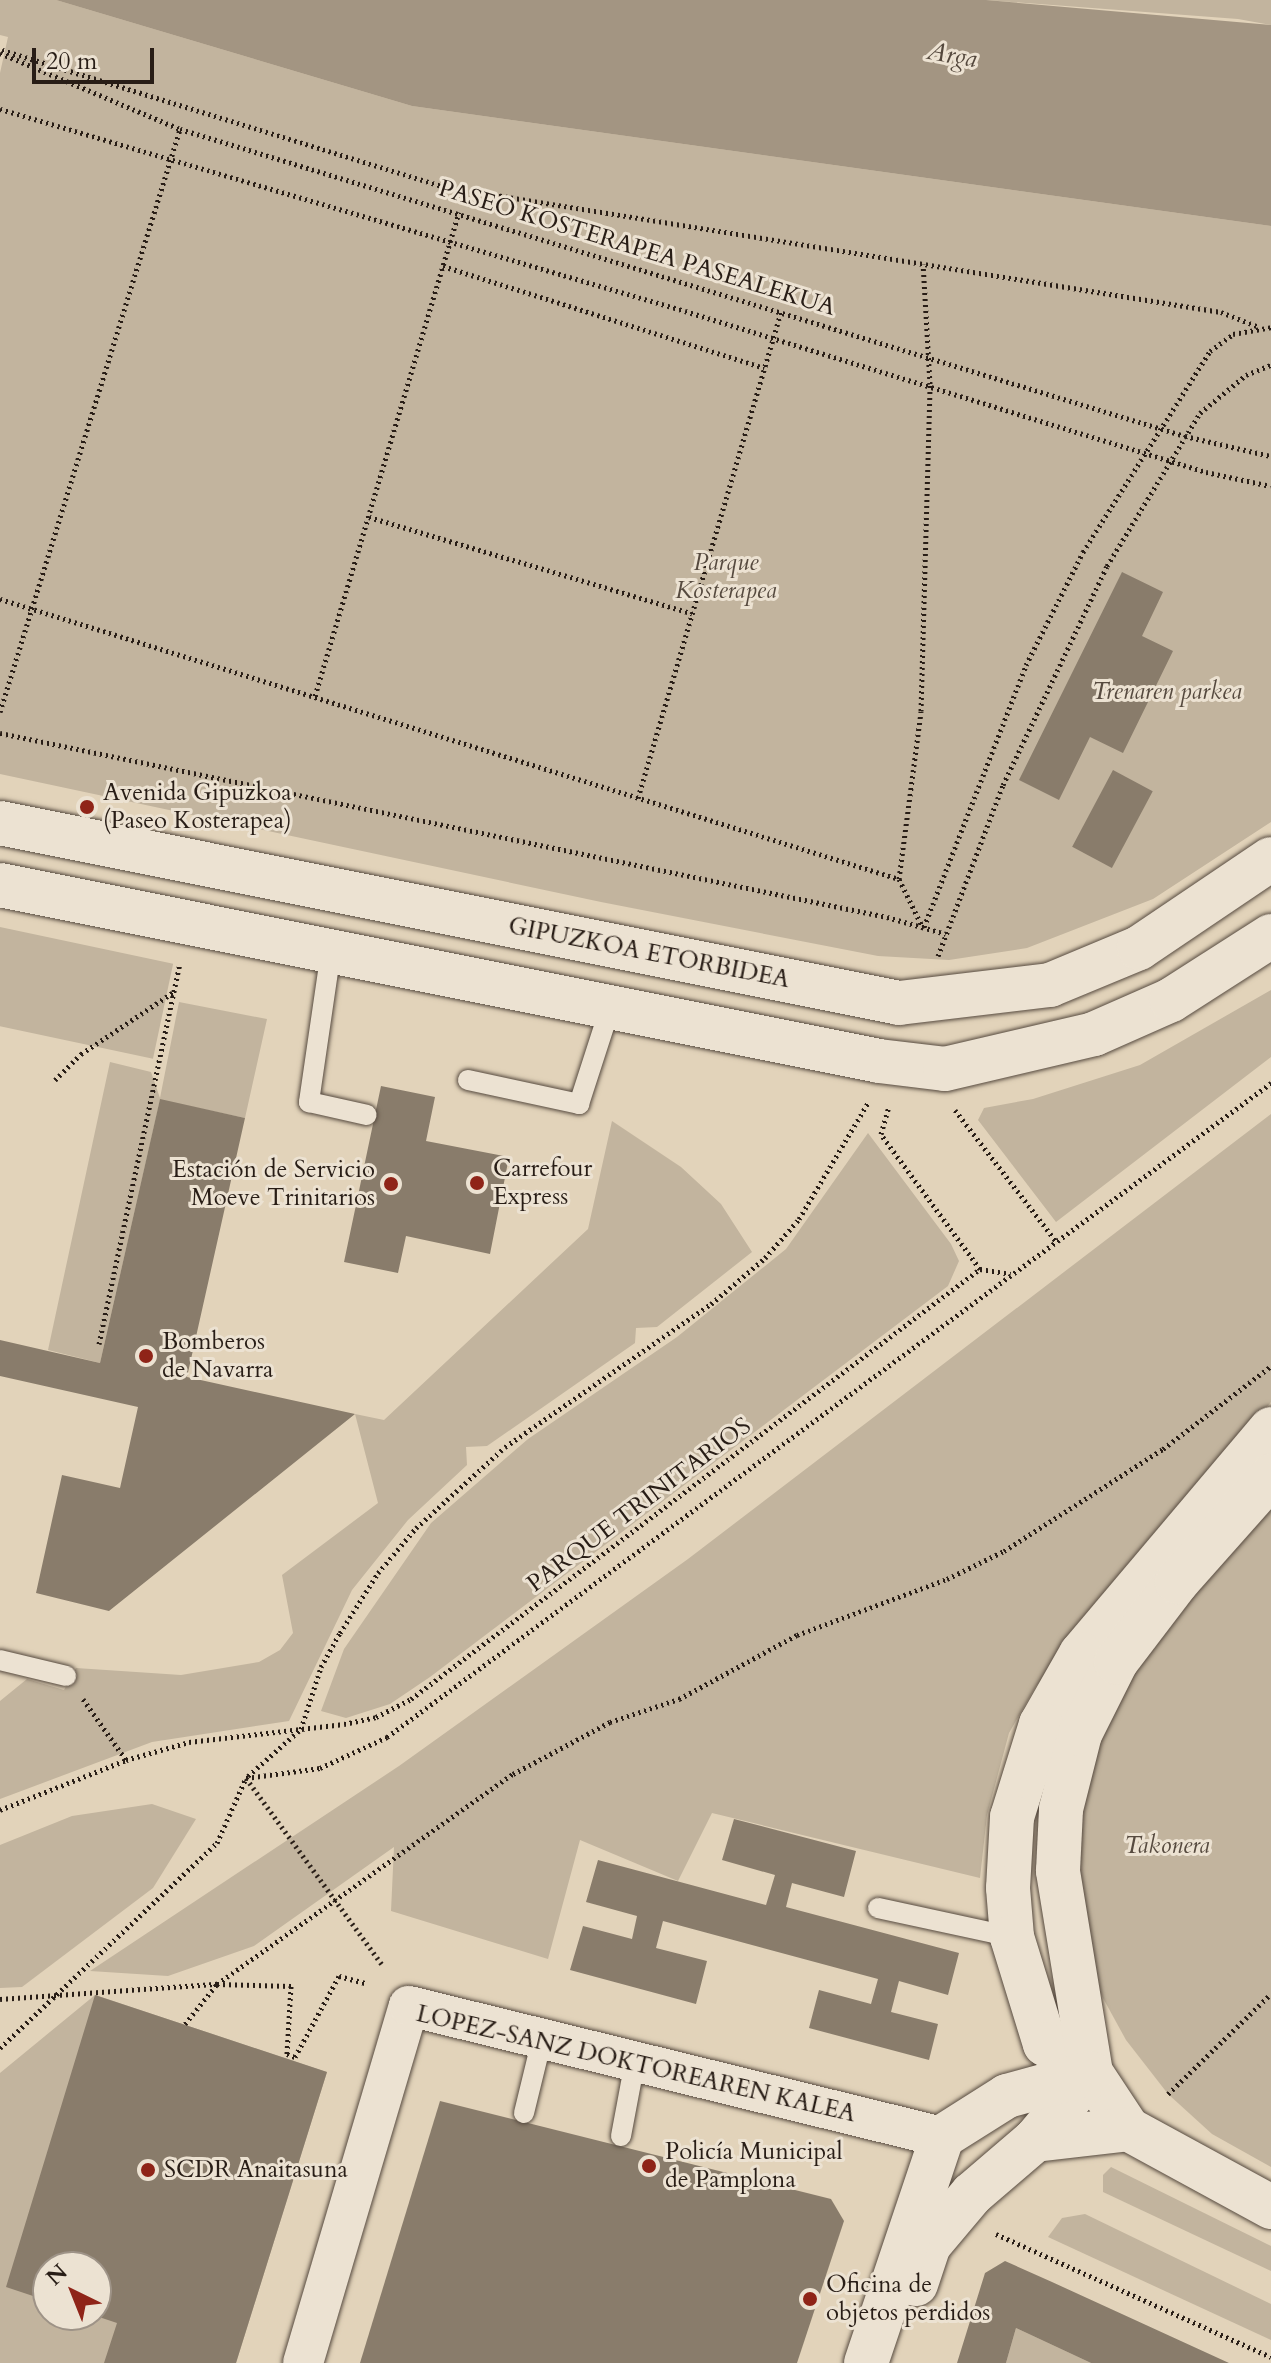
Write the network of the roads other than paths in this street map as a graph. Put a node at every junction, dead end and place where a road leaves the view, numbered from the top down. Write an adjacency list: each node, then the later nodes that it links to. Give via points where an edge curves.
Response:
1 (0, 823): 2 (street, GIPUZKOA ETORBIDEA, via 899,1003 1050,985 1139,948)
2 (1271, 859)
3 (0, 885): 5 (street)
4 (1271, 936): 6 (street, via 1171,1000 1094,1034 945,1069)
5 (331, 951): 6 (street); 8 (lane, via 309,1102)
6 (610, 1008): 7 (lane, via 579,1104)
7 (468, 1080)
8 (367, 1115)
9 (1271, 1429): 14 (street, via 1081,1654 1041,1724 1012,1817)
10 (1271, 1476): 18 (street, via 1177,1582 1116,1662 1080,1734 1061,1809 1058,1871)
11 (0, 1660): 12 (lane)
12 (66, 1676)
13 (878, 1908): 14 (lane)
14 (1012, 1937): 16 (street)
15 (542, 2039): 17 (street, LOPEZ-SANZ DOKTOREAREN KALEA); 20 (lane); 26 (street, LOPEZ-SANZ DOKTOREAREN KALEA, via 409,2006)
16 (1045, 2044): 18 (street); 19 (street)
17 (635, 2061): 22 (lane); 23 (street, LOPEZ-SANZ DOKTOREAREN KALEA)
18 (1091, 2073): 19 (street); 21 (street); 24 (street)
19 (1007, 2096): 23 (street)
20 (524, 2113)
21 (1128, 2129): 24 (street); 25 (street)
22 (621, 2136)
23 (942, 2137): 27 (street)
24 (1035, 2140): 28 (street, via 972,2194 929,2245)
25 (1271, 2207)
26 (303, 2363)
27 (866, 2363)
28 (891, 2363)

